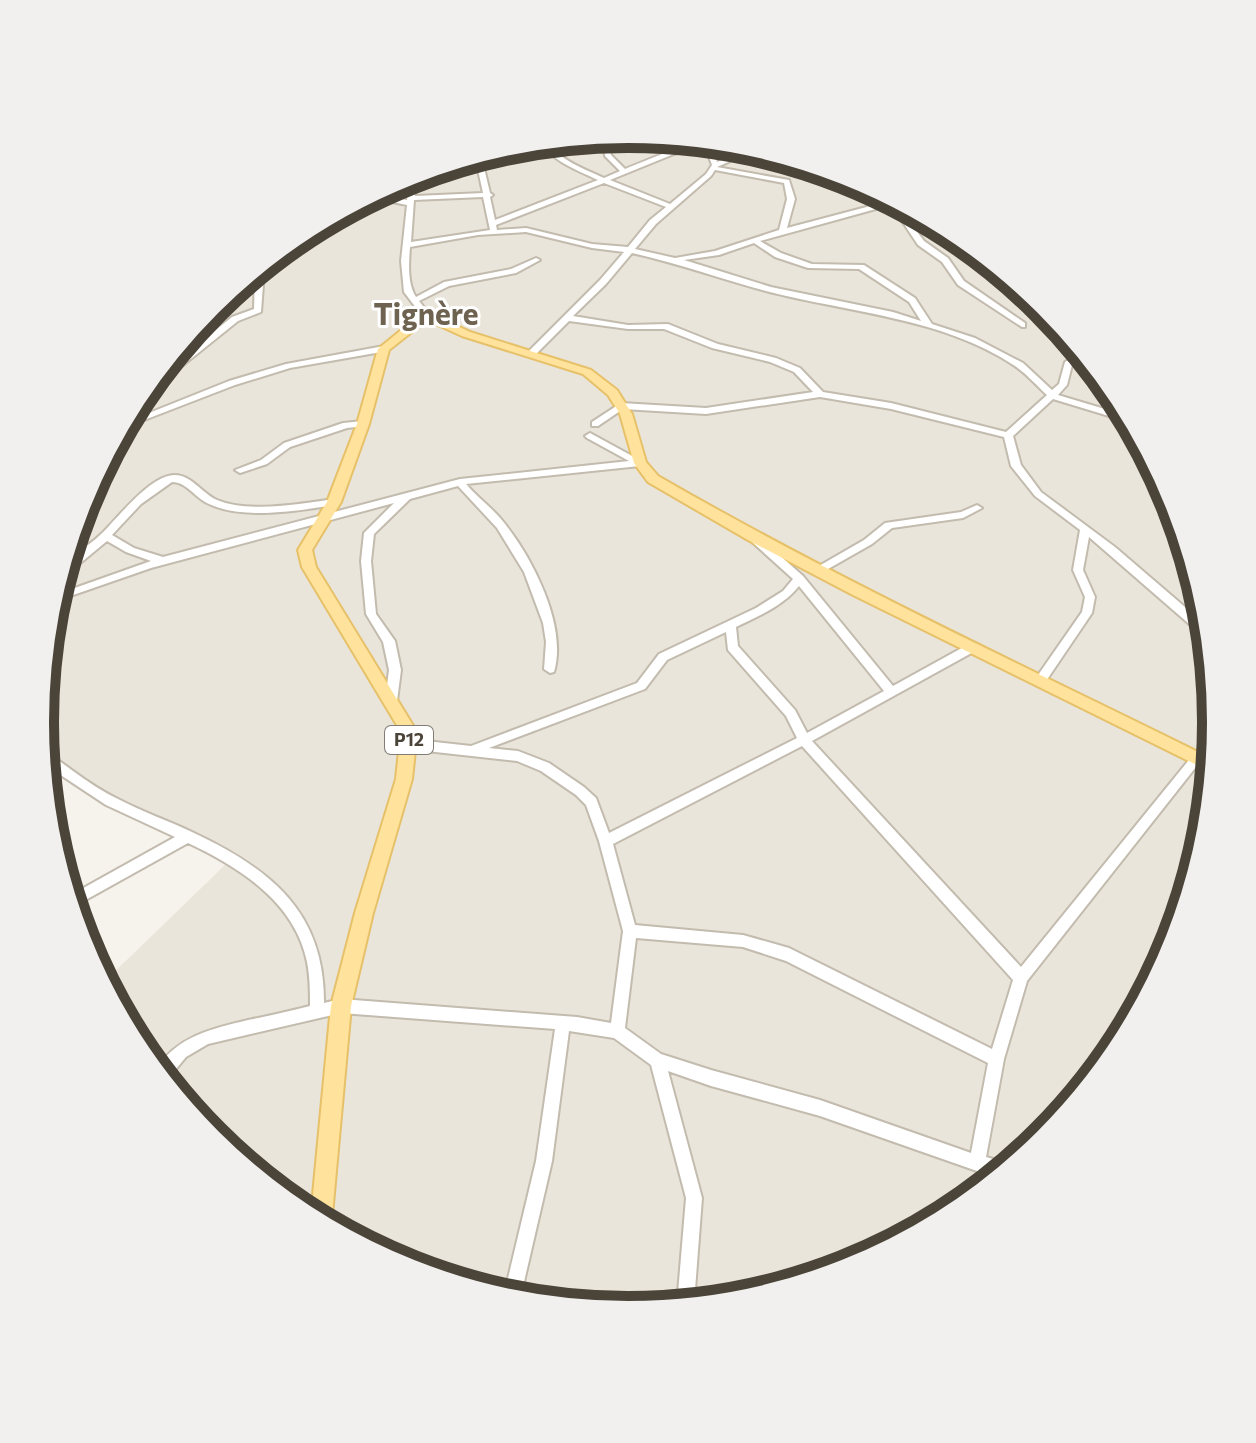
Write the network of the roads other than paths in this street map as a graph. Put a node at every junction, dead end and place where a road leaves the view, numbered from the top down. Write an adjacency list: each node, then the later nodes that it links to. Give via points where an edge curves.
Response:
1 (607, 149): 8 (street)
2 (684, 150): 8 (street)
3 (550, 153): 9 (street)
4 (710, 153): 6 (street)
5 (734, 158): 6 (street)
6 (714, 166): 15 (street); 18 (street, via 787,181 791,199)
7 (481, 167): 11 (street)
8 (624, 172): 9 (street)
9 (606, 179): 15 (street); 17 (street)
10 (411, 190): 13 (street)
11 (489, 195): 13 (street); 17 (street)
12 (393, 198): 13 (street)
13 (410, 200): 20 (street)
14 (880, 206): 18 (street)
15 (671, 207): 21 (street)
16 (904, 219): 28 (street, via 961,283)
17 (494, 227): 20 (street); 21 (street)
18 (782, 231): 19 (street)
19 (754, 240): 23 (street); 29 (street, via 811,266 861,267 912,300)
20 (406, 245): 25 (street, via 408,292)
21 (630, 250): 23 (street); 27 (street)
22 (536, 260): 25 (street, via 513,271 447,284)
23 (675, 260): 29 (street, via 769,289)
24 (260, 282): 33 (street, via 258,310 235,319)
25 (415, 300): 26 (street)
26 (426, 315): 30 (main road); 31 (main road, via 466,334)
27 (567, 318): 31 (street); 34 (street, via 628,327 665,326 797,370)
28 (1022, 325)
29 (929, 326): 35 (street, via 972,340 1020,365)
30 (384, 349): 38 (street, via 275,370); 39 (main road, P12)
31 (532, 353): 36 (main road, via 587,372)
32 (1074, 360): 35 (street)
33 (180, 363)
34 (820, 394): 36 (street, via 706,411); 41 (street)
35 (1053, 396): 37 (street); 41 (street)
36 (621, 406): 40 (street); 43 (main road)
37 (1112, 414)
38 (140, 420)
39 (363, 424): 44 (street, via 287,445 264,462); 47 (main road, P12)
40 (595, 424)
41 (1008, 435): 50 (street, via 1016,466 1031,485)
42 (590, 436): 43 (street)
43 (640, 463): 45 (street); 52 (main road, via 653,479)
44 (240, 470)
45 (460, 482): 46 (street); 61 (street, via 505,532 541,597 551,637)
46 (408, 496): 49 (street); 64 (street, via 369,533 366,561 371,614 389,641 395,670)
47 (334, 502): 49 (main road, P12); 51 (street, via 291,509 220,504 172,478 129,510)
48 (977, 508): 55 (street, via 963,515 889,525)
49 (323, 516): 54 (street); 64 (main road, P12, via 305,550 309,567)
50 (1085, 529): 58 (street); 62 (street, via 1078,570 1090,597 1087,613)
51 (106, 536): 53 (street); 54 (street)
52 (753, 537): 55 (main road); 56 (street)
53 (78, 559)
54 (163, 561): 57 (street)
55 (817, 570): 60 (main road)
56 (799, 579): 59 (street, via 787,594); 63 (street)
57 (69, 594)
58 (1193, 621)
59 (731, 627): 65 (street, via 732,647 791,713); 67 (street, via 663,657 641,686)
60 (973, 647): 62 (main road); 63 (street)
61 (550, 669)
62 (1040, 681): 68 (main road)
63 (891, 691): 65 (street)
64 (391, 701): 66 (main road, P12, via 409,732)
65 (804, 740): 72 (street); 75 (street)
66 (408, 744): 67 (street); 76 (main road, P12, via 404,779)
67 (473, 749): 72 (street, via 518,756 580,791 591,802)
68 (1197, 758): 69 (main road); 75 (street)
69 (1201, 760)
70 (56, 765): 71 (street, via 90,791)
71 (188, 836): 73 (street); 77 (street, via 277,890 313,954)
72 (606, 841): 74 (street)
73 (81, 896)
74 (630, 931): 79 (street); 80 (street, via 762,945)
75 (1021, 978): 80 (street)
76 (341, 1006): 77 (street); 78 (street); 85 (main road, P12)
77 (317, 1011): 82 (street, via 207,1037 186,1046)
78 (563, 1023): 79 (street); 86 (street, via 544,1161)
79 (617, 1031): 81 (street)
80 (996, 1059): 83 (street)
81 (657, 1060): 83 (street, via 820,1108); 87 (street, via 694,1198)
82 (167, 1063)
83 (977, 1163): 84 (street)
84 (990, 1166)
85 (323, 1208)
86 (515, 1284)
87 (686, 1292)

